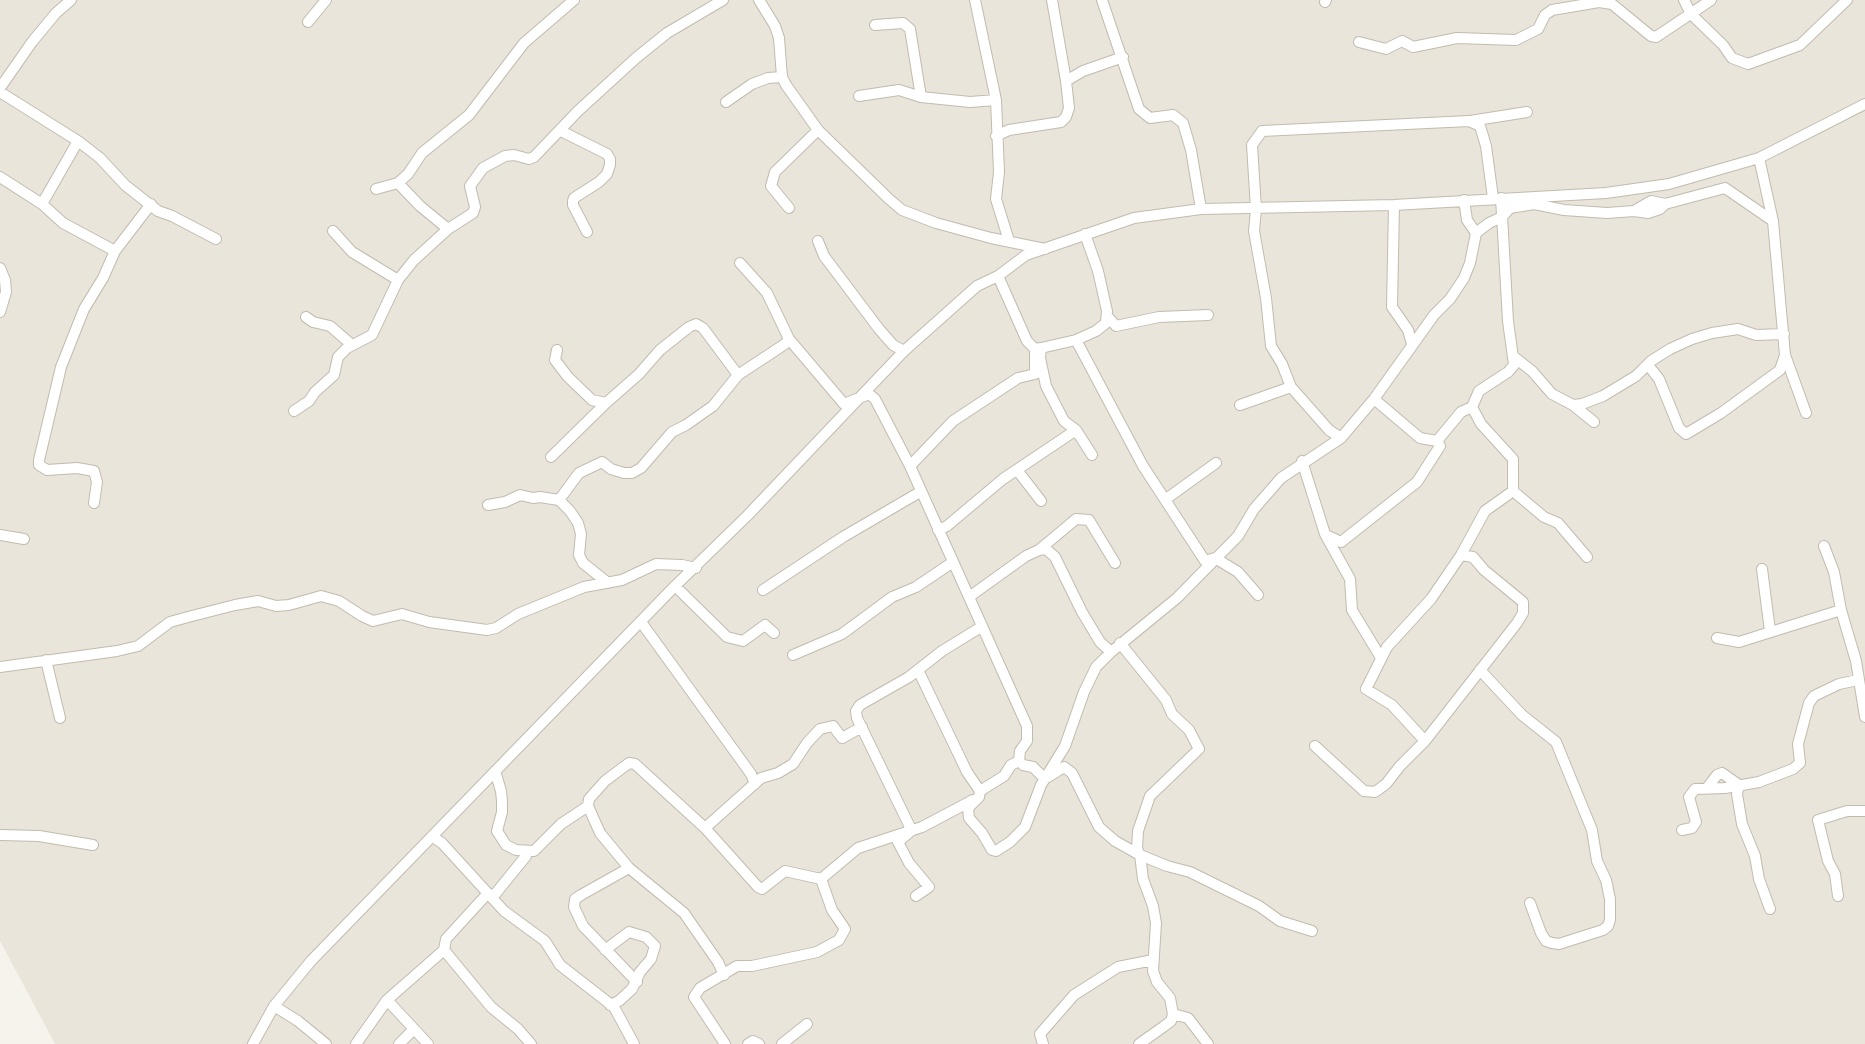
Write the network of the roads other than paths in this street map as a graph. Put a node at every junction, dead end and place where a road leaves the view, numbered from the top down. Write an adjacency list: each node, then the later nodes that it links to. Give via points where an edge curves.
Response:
1 (71, 0): 20 (street, via 32,42)
2 (326, 0): 14 (street)
3 (574, 0): 37 (street, via 524,43 469,115 422,153)
4 (723, 0): 32 (street, via 667,33 636,58)
5 (759, 0): 18 (street, via 779,38)
6 (975, 0): 24 (street)
7 (1052, 0): 19 (street)
8 (1102, 0): 17 (street)
9 (1684, 0): 13 (street)
10 (1712, 0): 13 (street)
11 (1847, 0): 13 (street, via 1800,45 1748,64 1732,58)
12 (1555, 4): 13 (street, via 1607,2 1656,37); 16 (street, via 1545,14 1538,30 1516,40 1457,38 1414,46 1402,41 1386,49)
13 (1691, 14)
14 (308, 22)
15 (875, 25): 23 (street, via 902,23 910,29)
16 (1358, 42)
17 (1123, 57): 19 (street); 46 (street, via 1138,109 1150,118 1173,115 1182,123 1191,150)
18 (782, 78): 25 (street, via 768,78 752,84); 30 (street)
19 (1066, 80): 31 (street, via 1069,108 1061,122)
20 (0, 88)
21 (0, 92): 34 (street)
22 (859, 96): 23 (street, via 899,90)
23 (920, 97): 24 (street, via 970,102)
24 (996, 100): 29 (street)
25 (726, 102)
26 (1865, 104): 35 (street)
27 (1527, 112): 28 (street)
28 (1469, 121): 39 (street, via 1480,126); 47 (street, via 1262,131 1252,145)
29 (998, 124): 31 (street); 33 (street)
30 (818, 130): 45 (street, via 775,172 771,186); 56 (street, via 902,210 936,224)
31 (1009, 130): 33 (street)
32 (561, 131): 50 (street, via 534,157 505,156 483,168 470,186 475,210); 52 (street, via 610,159 606,174 599,182 573,201)
33 (996, 136): 56 (street, via 999,172 996,199)
34 (78, 141): 42 (street); 43 (street, via 100,158 125,185)
35 (1759, 158): 41 (street, via 1669,184); 49 (street)
36 (0, 177): 42 (street)
37 (398, 183): 38 (street); 50 (street)
38 (376, 189)
39 (1497, 198): 40 (street); 41 (street); 48 (street)
40 (1464, 200): 44 (street); 53 (street, via 1467,220)
41 (1536, 200): 48 (street, via 1510,208); 49 (street, via 1564,210 1648,213 1665,204 1725,188)
42 (42, 204): 59 (street, via 63,222)
43 (151, 204): 55 (street, via 158,211); 59 (street)
44 (1394, 205): 47 (street); 73 (street, via 1392,307 1408,330)
45 (789, 208)
46 (1201, 209): 47 (street); 54 (street, via 1134,218)
47 (1256, 209): 82 (street, via 1254,231 1271,346)
48 (1502, 217): 53 (street); 79 (street, via 1508,321)
49 (1773, 221): 70 (street)
50 (448, 229): 63 (street, via 414,260)
51 (333, 231): 63 (street, via 352,252)
52 (587, 232)
53 (1476, 233): 73 (street, via 1464,278)
54 (1085, 234): 58 (street); 67 (street, via 1098,271)
55 (216, 239)
56 (1009, 241): 58 (street)
57 (818, 242): 77 (street, via 824,256 879,329 893,345)
58 (1046, 249): 62 (street, via 1026,255)
59 (115, 251): 106 (street, via 84,309 61,367 39,460 39,465 47,470 77,468 94,471 97,482)
60 (740, 263): 71 (street, via 767,292)
61 (0, 268): 64 (street, via 6,292)
62 (998, 276): 75 (street, via 1019,326 1027,340); 77 (street, via 977,286)
63 (398, 280): 74 (street, via 372,334)
64 (0, 312)
65 (1208, 315): 68 (street, via 1159,317)
66 (306, 316): 74 (street, via 313,322 330,326)
67 (1108, 317): 68 (street); 69 (street)
68 (1116, 326): 69 (street)
69 (1102, 328): 72 (street)
70 (1784, 334): 78 (street); 80 (street, via 1756,335 1738,330 1712,333 1670,349)
71 (789, 339): 81 (street); 83 (street, via 844,404)
72 (1076, 340): 75 (street); 103 (street, via 1143,466)
73 (1412, 344): 84 (street)
74 (352, 345): 89 (street, via 338,357 334,375 309,401)
75 (1038, 348): 92 (street, via 1046,386 1064,421); 99 (street, via 1035,374 1018,378 953,421)
76 (557, 350): 85 (street, via 555,360 568,378 592,400)
77 (904, 351): 83 (street)
78 (1785, 354): 80 (street, via 1780,370 1686,434 1678,428 1659,378); 90 (street)
79 (1514, 357): 87 (street, via 1532,371 1552,394); 88 (street, via 1514,365 1479,391)
80 (1648, 365): 87 (street, via 1603,396)
81 (738, 375): 85 (street, via 696,324 660,350 640,374); 104 (street, via 713,406 672,432 641,468 624,473 602,462 579,473)
82 (1291, 386): 86 (street); 93 (street)
83 (862, 395): 99 (street, via 869,394 874,399); 119 (street)
84 (1374, 399): 93 (street); 94 (street, via 1420,438)
85 (606, 403): 96 (street)
86 (1240, 405)
87 (1573, 405): 91 (street)
88 (1472, 407): 94 (street, via 1461,412); 102 (street, via 1481,424 1513,459)
89 (294, 411)
90 (1806, 413)
91 (1594, 422)
92 (1076, 430): 95 (street); 100 (street)
93 (1341, 438): 97 (street)
94 (1438, 441): 109 (street, via 1440,446 1417,482 1341,542)
95 (1092, 455)
96 (551, 457)
97 (1302, 462): 109 (street); 116 (street, via 1269,489 1238,536)
98 (1216, 463): 103 (street)
99 (910, 466): 101 (street)
100 (1016, 470): 105 (street); 108 (street, via 948,526)
101 (920, 492): 108 (street); 123 (street, via 843,537)
102 (1513, 492): 114 (street, via 1485,511); 115 (street, via 1544,518 1558,523)
103 (1166, 499): 116 (street, via 1205,561)
104 (559, 500): 107 (street, via 520,495); 121 (street, via 578,523 582,534 579,555 583,563)
105 (1041, 501)
106 (94, 503)
107 (488, 505)
108 (938, 530): 117 (street)
109 (1325, 534): 135 (street, via 1350,579 1352,610)
110 (0, 535): 111 (street)
111 (24, 539)
112 (1824, 546): 126 (street, via 1834,572)
113 (1038, 550): 118 (street, via 1076,519 1089,520); 125 (street); 133 (street, via 1046,549 1054,557 1100,642)
114 (1461, 555): 135 (street, via 1431,599 1386,647); 139 (street, via 1473,557 1523,602 1523,613 1517,623)
115 (1587, 557)
116 (1215, 558): 124 (street, via 1238,572); 132 (street, via 1177,598)
117 (953, 562): 125 (street); 134 (street, via 916,587 892,597 842,634)
118 (1115, 563)
119 (696, 568): 121 (street, via 656,564); 122 (street)
120 (1762, 569): 129 (street)
121 (608, 583): 136 (street, via 584,587 487,630 429,622 402,614 373,621 339,600 321,596 289,605 276,606 258,601 235,605 170,622 138,646)
122 (675, 586): 127 (street); 130 (street, via 727,637 743,641 765,625)
123 (763, 590)
124 (1258, 595)
125 (969, 597): 128 (street)
126 (1841, 610): 129 (street); 140 (street, via 1856,661)
127 (641, 622): 147 (street); 149 (street)
128 (981, 627): 138 (street); 146 (street, via 1027,726 1027,741 1020,751)
129 (1770, 631): 131 (street, via 1739,642)
130 (774, 633)
131 (1717, 638)
132 (1120, 643): 133 (street); 162 (street, via 1166,700 1172,714 1189,730 1199,749 1150,796 1138,831)
133 (1111, 652): 148 (street, via 1096,667 1065,746)
134 (792, 655)
135 (1381, 658): 144 (street, via 1366,689 1392,705)
136 (46, 660): 137 (street); 141 (street)
137 (0, 667)
138 (918, 670): 143 (street, via 860,705 856,711); 152 (street)
139 (1480, 670): 144 (street); 168 (street, via 1522,715 1556,742 1592,830 1597,861 1610,899 1610,920 1603,930 1552,944 1541,933)
140 (1858, 680): 142 (street); 150 (street, via 1838,684 1814,696 1808,703 1798,744 1800,763 1793,769)
141 (60, 718)
142 (1865, 718)
143 (862, 727): 149 (street, via 842,738 833,726 820,728 793,764); 157 (street)
144 (1425, 741): 145 (street, via 1375,792 1364,792)
145 (1315, 746)
146 (1019, 761): 148 (street); 152 (street)
147 (495, 772): 159 (street); 161 (street, via 501,791 499,838 516,850)
148 (1045, 779): 152 (street, via 1025,827 1000,851 992,850 967,813); 162 (street, via 1064,767 1072,773 1099,827)
149 (756, 784): 155 (street)
150 (1739, 785): 151 (street); 151 (street, via 1722,773); 169 (street, via 1737,794 1742,824)
151 (1707, 788): 156 (street, via 1695,789 1690,794 1696,822 1692,828)
152 (979, 794): 157 (street, via 940,819)
153 (588, 806): 155 (street, via 589,799 605,781 629,762); 161 (street, via 561,824 534,851); 163 (street, via 600,834)
154 (1865, 811): 167 (street, via 1847,811 1818,820 1828,861 1835,874)
155 (705, 828): 164 (street, via 758,888 762,889 785,871)
156 (1682, 830)
157 (910, 832): 164 (street, via 858,848); 166 (street, via 898,842 929,888)
158 (0, 835): 160 (street, via 39,836)
159 (433, 837): 165 (street); 178 (street, via 311,960)
160 (93, 845)
161 (526, 852): 165 (street, via 526,856)
162 (1140, 855): 170 (street, via 1190,872 1259,906 1280,921); 173 (street, via 1140,867 1156,923)
163 (629, 868): 172 (street, via 575,899 577,917); 174 (street, via 684,913)
164 (821, 879): 174 (street, via 832,910 846,929 839,940 817,952 752,966 737,966)
165 (490, 895): 171 (street, via 446,939); 177 (street, via 517,921 545,941 560,965)
166 (916, 896)
167 (1838, 896)
168 (1530, 903)
169 (1770, 909)
170 (1312, 931)
171 (444, 950): 176 (street); 187 (street, via 491,1008 518,1028)
172 (605, 950): 175 (street); 175 (street, via 628,932 640,933 653,942 655,950)
173 (1153, 960): 179 (street, via 1157,982 1170,998); 193 (street, via 1118,967 1074,995 1040,1034)
174 (724, 975): 189 (street, via 700,988 694,997)
175 (637, 982): 177 (street, via 625,996)
176 (387, 1000): 181 (street); 184 (street)
177 (610, 1004): 188 (street)
178 (274, 1006): 182 (street); 183 (street, via 298,1020)
179 (1173, 1014): 194 (street, via 1163,1028); 195 (street, via 1188,1018)
180 (807, 1024): 192 (street)
181 (414, 1029): 185 (street); 186 (street)
182 (253, 1044)
183 (326, 1044)
184 (356, 1044)
185 (399, 1044)
186 (428, 1044)
187 (531, 1044)
188 (634, 1044)
189 (725, 1044)
190 (748, 1044): 191 (street, via 752,1041)
191 (759, 1044)
192 (782, 1044)
193 (1043, 1044)
194 (1139, 1044)
195 (1208, 1044)

